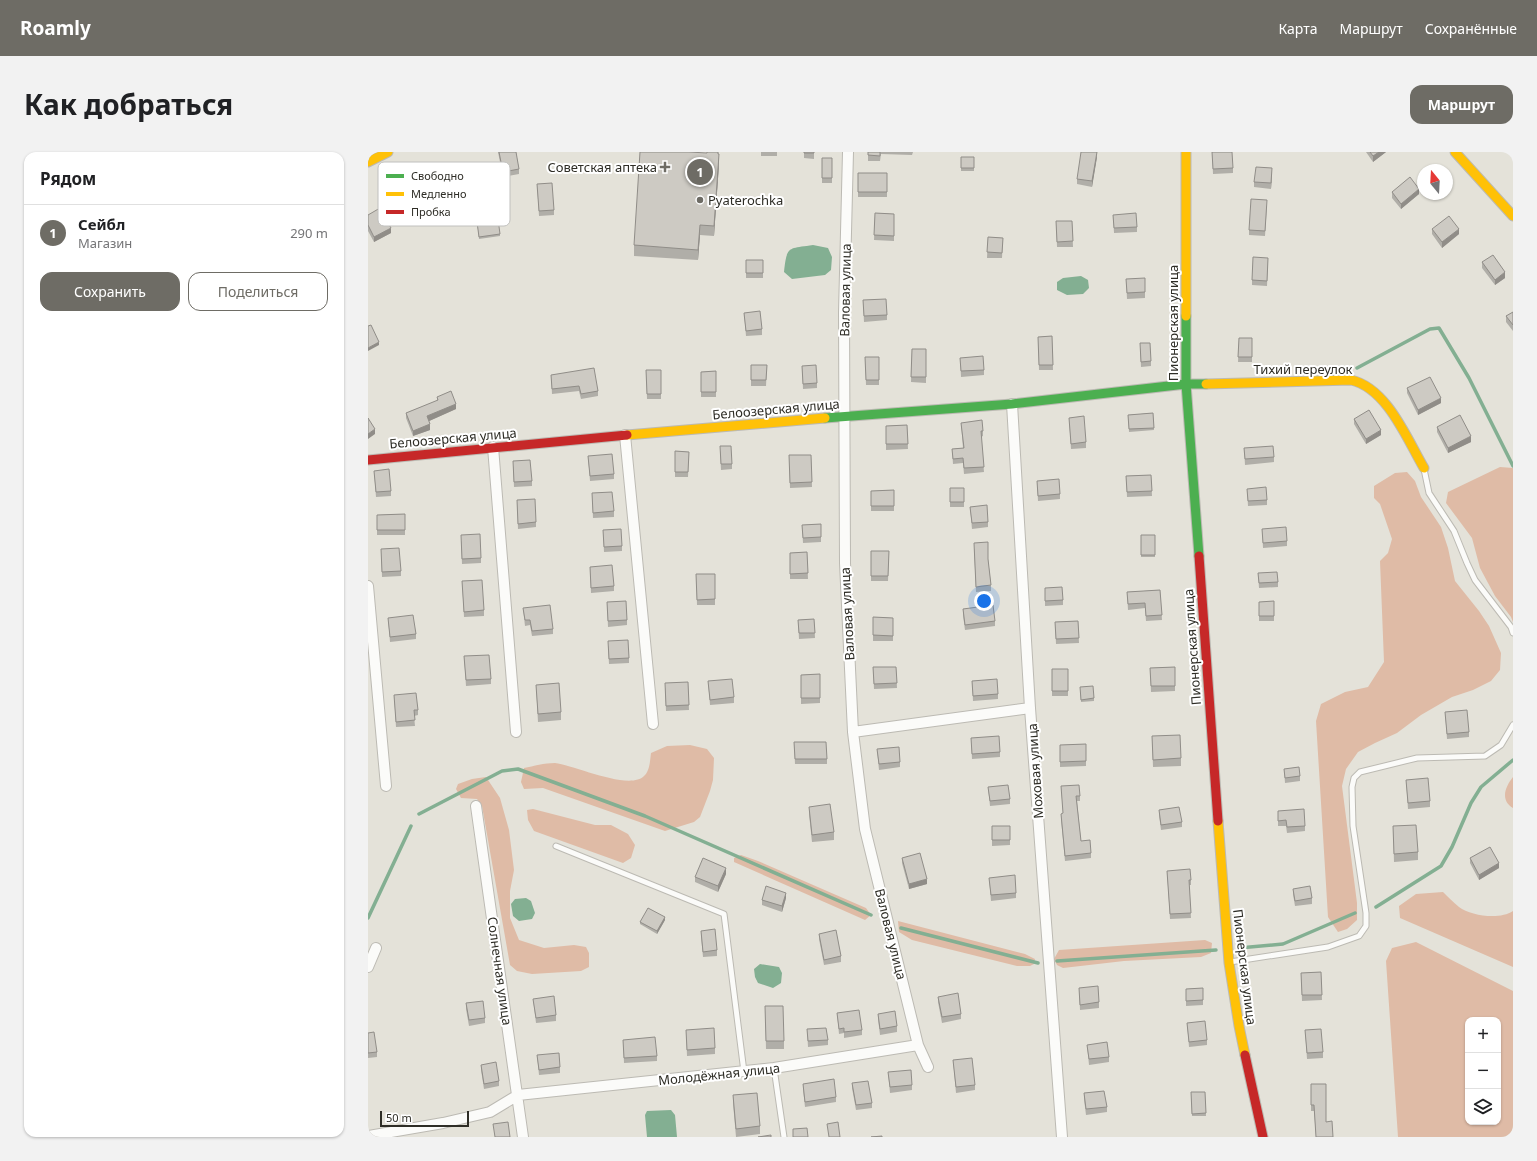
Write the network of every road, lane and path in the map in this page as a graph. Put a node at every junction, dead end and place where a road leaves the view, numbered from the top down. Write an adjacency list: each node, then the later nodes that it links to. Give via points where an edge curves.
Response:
1 (388, 152): 5 (street)
2 (848, 152): 9 (street, Валовая улица, via 844,313)
3 (1186, 152): 7 (street, Пионерская улица)
4 (1455, 152): 6 (street)
5 (368, 162)
6 (1513, 216)
7 (1186, 384): 8 (street, Белоозерская улица); 13 (street, Тихий переулок, via 1351,380 1365,384 1389,409); 25 (street, Пионерская улица)
8 (1012, 404): 9 (street, Белоозерская улица); 16 (street, Моховая улица)
9 (845, 416): 10 (street, Белоозерская улица); 20 (street, Валовая улица, via 845,563)
10 (625, 435): 11 (street, Белоозерская улица); 17 (street)
11 (493, 448): 12 (street, Белоозерская улица); 19 (street)
12 (368, 460)
13 (1424, 468): 15 (lane, via 1429,493 1454,531 1475,580)
14 (368, 586): 21 (street)
15 (1513, 633)
16 (1030, 708): 20 (street); 35 (street, Моховая улица)
17 (653, 724)
18 (1513, 725): 25 (lane, via 1501,745 1485,756 1417,758 1360,772 1354,778 1353,826 1366,913 1366,926 1359,936 1328,947)
19 (516, 732)
20 (853, 732): 27 (street, Валовая улица, via 866,829)
21 (386, 786)
22 (476, 806): 31 (street, Солнечная улица)
23 (556, 846): 30 (lane, via 724,914)
24 (376, 948): 26 (street)
25 (1228, 962): 36 (street, Пионерская улица, via 1238,1026)
26 (368, 967)
27 (918, 1045): 28 (street, Валовая улица); 29 (street, Молодёжная улица)
28 (928, 1067)
29 (774, 1068): 30 (street, Молодёжная улица); 34 (lane)
30 (744, 1072): 31 (street, Молодёжная улица)
31 (518, 1095): 32 (street, via 490,1112); 33 (street, Солнечная улица)
32 (368, 1136)
33 (523, 1137)
34 (784, 1137)
35 (1062, 1137)
36 (1263, 1137)

